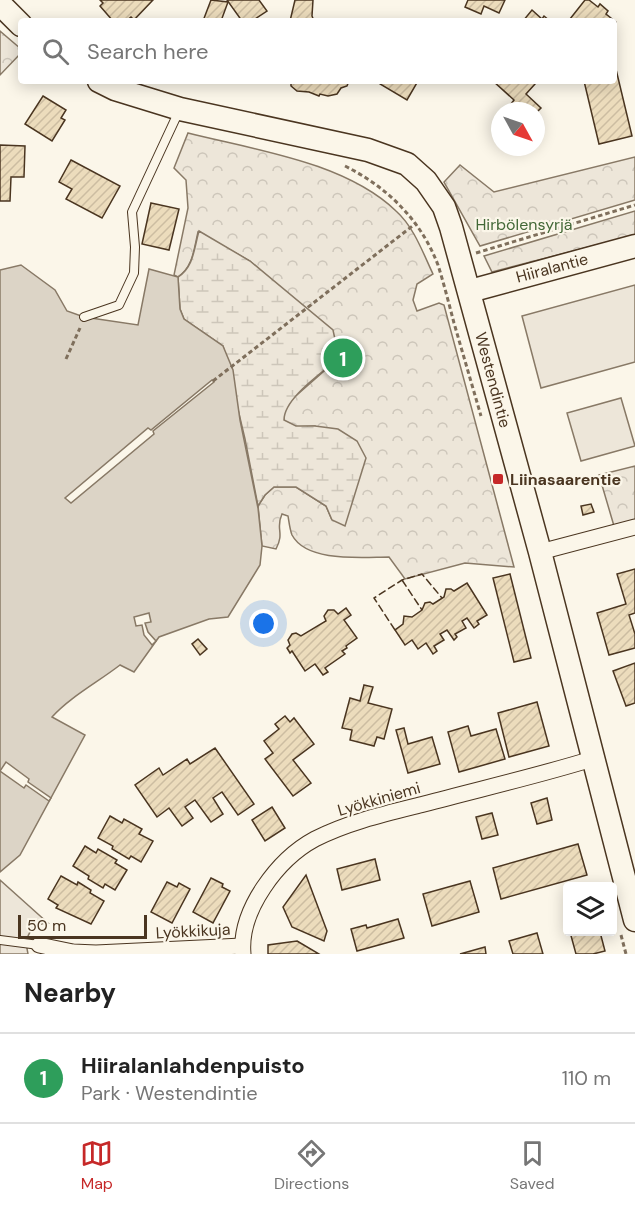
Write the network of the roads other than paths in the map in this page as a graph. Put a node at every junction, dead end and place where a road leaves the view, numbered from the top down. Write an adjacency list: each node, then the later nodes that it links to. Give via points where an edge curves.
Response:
1 (0, 4): 2 (street)
2 (18, 22)
3 (106, 84): 4 (street, Westendintie)
4 (180, 109): 6 (street, Westendintie, via 368,150 407,164 426,181 444,207); 7 (lane, via 132,212 134,273 118,305)
5 (635, 246): 6 (street, Hiiralantie)
6 (470, 291): 9 (street, Westendintie)
7 (84, 317)
8 (635, 527): 9 (street)
9 (540, 552): 10 (street, Westendintie)
10 (592, 759): 11 (street, Westendintie); 15 (street, Lyökkiniemi, via 392,812 315,839 271,877 246,925)
11 (628, 863): 12 (street, Westendintie)
12 (635, 920)
13 (0, 940): 14 (lane)
14 (39, 945): 15 (street, Lyökkikuja, via 96,953)
15 (242, 950)

